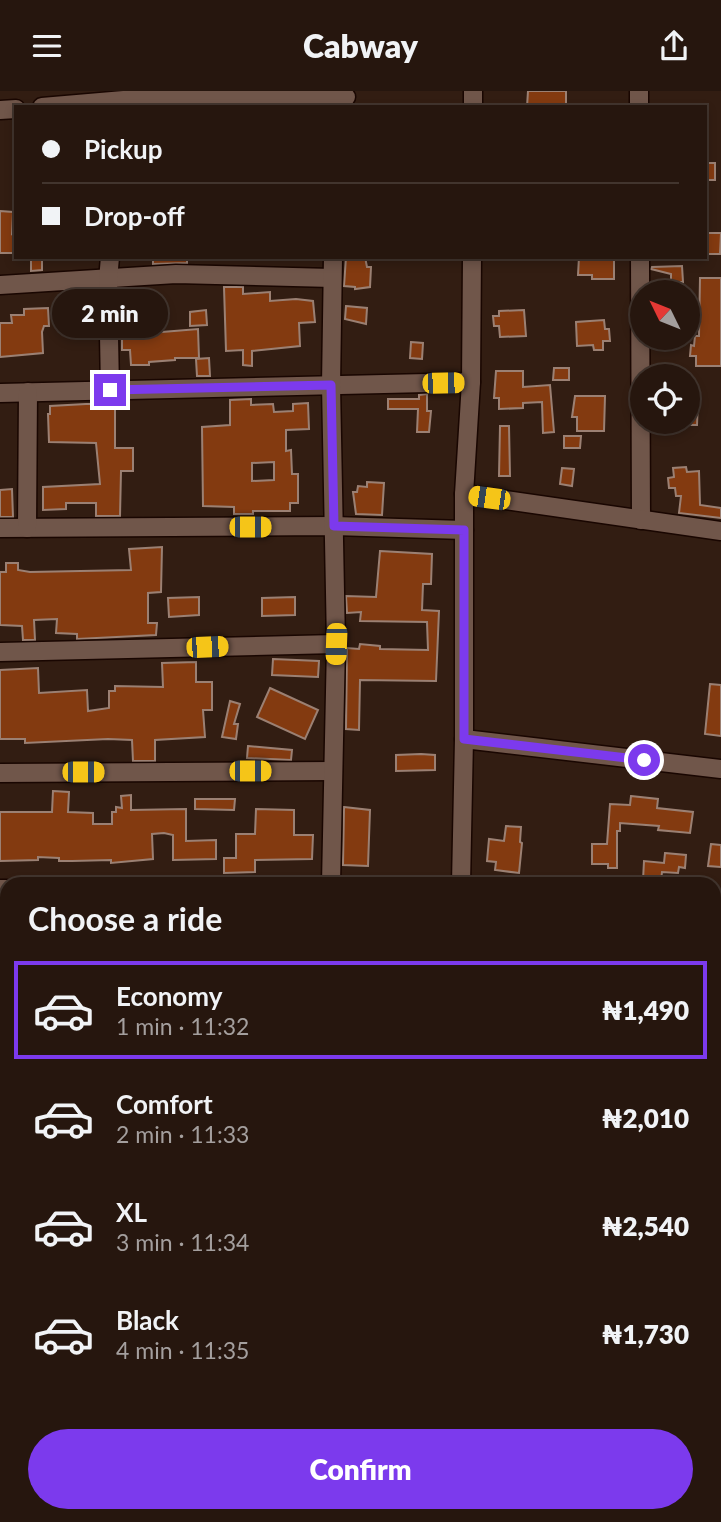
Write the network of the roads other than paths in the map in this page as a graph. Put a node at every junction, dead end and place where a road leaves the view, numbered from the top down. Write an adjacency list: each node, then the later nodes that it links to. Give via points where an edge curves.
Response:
1 (345, 98): 3 (street)
2 (125, 99): 3 (street, via 170,96); 4 (street)
3 (220, 101)
4 (63, 105)
5 (110, 259): 11 (street)
6 (333, 259): 10 (street)
7 (472, 259): 13 (street)
8 (640, 259): 19 (street)
9 (209, 266): 10 (street); 11 (street, via 176,274)
10 (331, 278): 14 (street)
11 (108, 279): 12 (street); 15 (street)
12 (0, 285)
13 (471, 382): 14 (street); 18 (street)
14 (331, 385): 15 (street); 20 (street)
15 (110, 390): 16 (street)
16 (28, 392): 17 (street); 22 (street)
17 (0, 393)
18 (464, 494): 19 (street); 23 (street)
19 (641, 520): 24 (street)
20 (334, 526): 22 (street); 23 (street); 25 (street)
21 (0, 528): 22 (street)
22 (27, 528)
23 (464, 530): 27 (street)
24 (721, 531)
25 (336, 644): 26 (street); 29 (street)
26 (0, 652)
27 (464, 739): 28 (street); 32 (street)
28 (721, 769)
29 (333, 771): 30 (street); 31 (street)
30 (0, 773)
31 (331, 877)
32 (461, 877)

